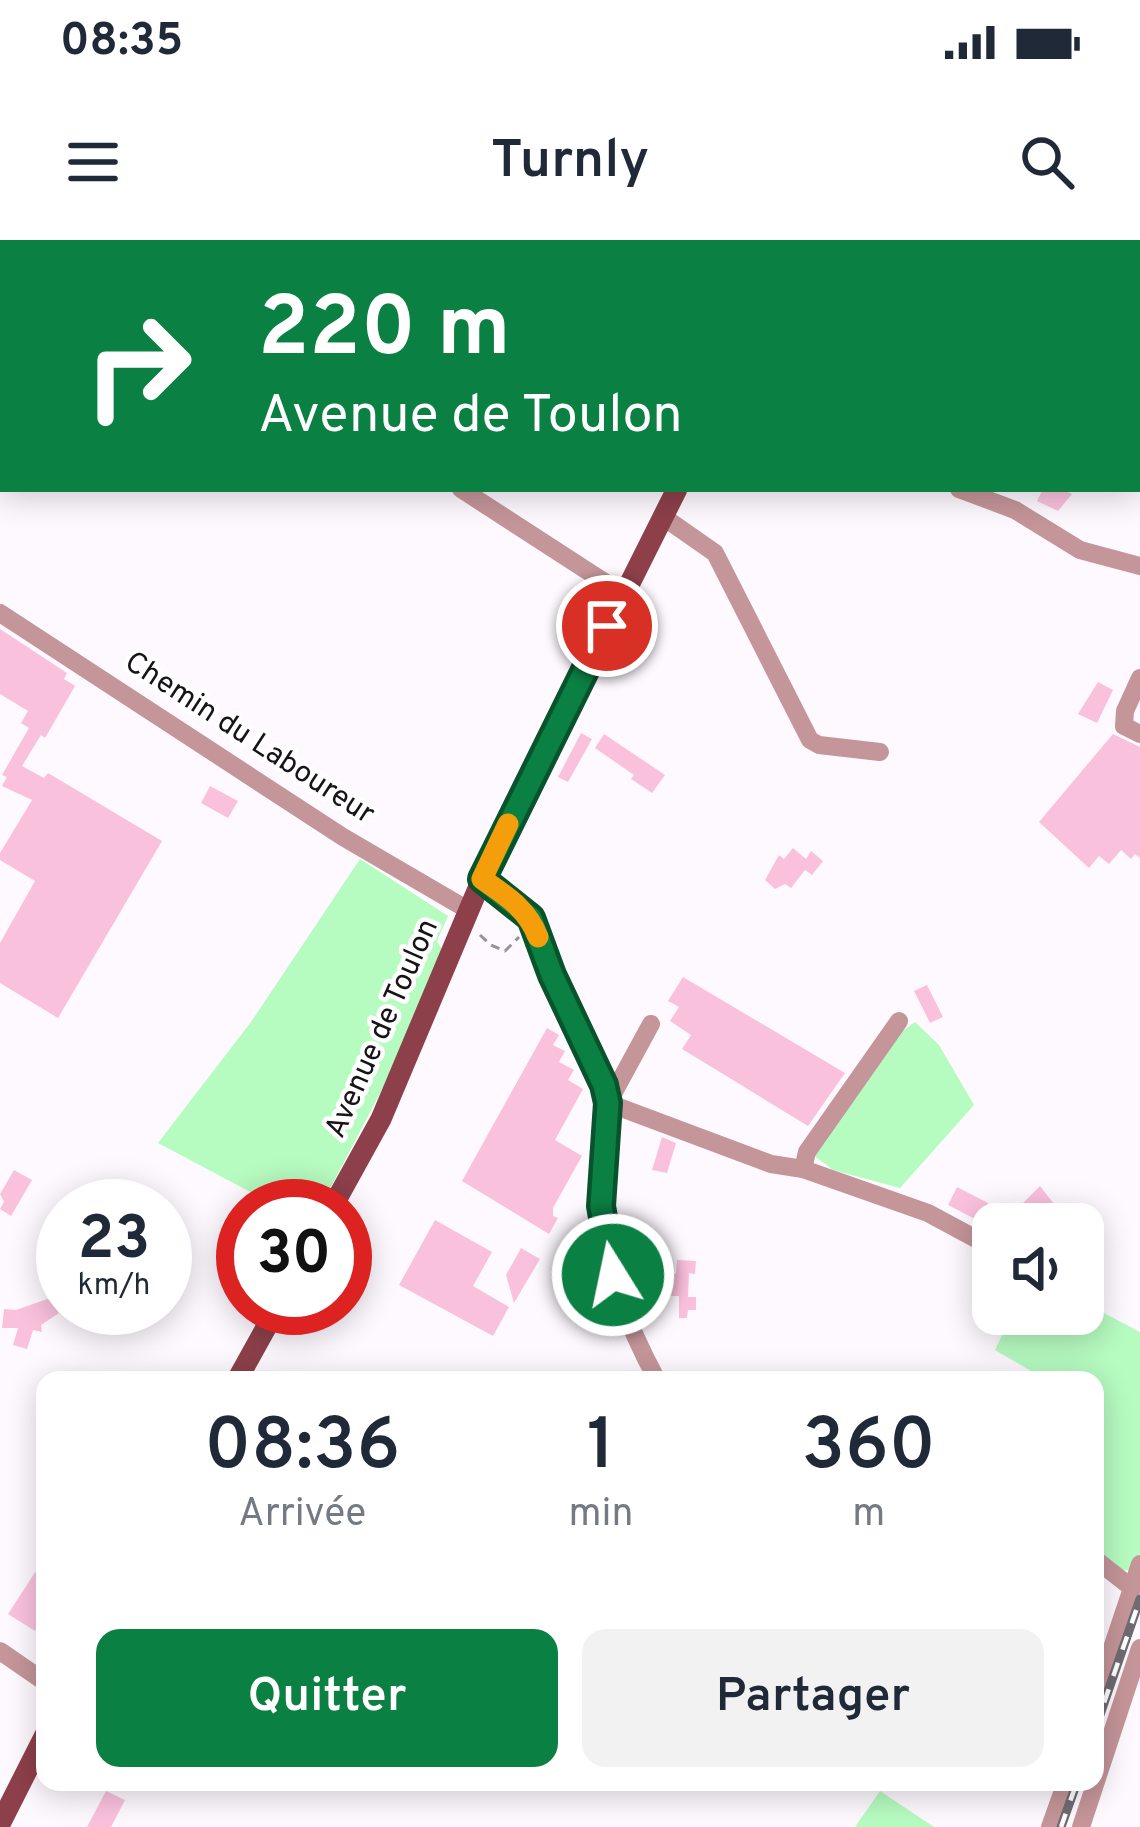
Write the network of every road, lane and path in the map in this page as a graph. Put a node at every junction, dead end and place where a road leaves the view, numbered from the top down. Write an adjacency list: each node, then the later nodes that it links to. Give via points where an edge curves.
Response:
1 (465, 492): 6 (street)
2 (675, 492): 4 (main road, Avenue de Toulon)
3 (966, 492): 5 (street, via 1015,510 1080,550)
4 (662, 516): 6 (main road, Avenue de Toulon); 10 (street, via 715,553 810,740)
5 (1140, 566)
6 (623, 594): 11 (main road, Avenue de Toulon)
7 (0, 613): 12 (street, Chemin du Laboureur)
8 (1140, 678): 9 (street, via 1124,726)
9 (1140, 734)
10 (880, 752)
11 (482, 879): 12 (main road, Avenue de Toulon); 13 (street)
12 (465, 918): 13 (path, via 505,951); 18 (main road, Avenue de Toulon)
13 (531, 918): 16 (street)
14 (899, 1021): 17 (street)
15 (651, 1024): 16 (street)
16 (608, 1103): 17 (street); 22 (street, via 601,1206 613,1275)
17 (803, 1169): 19 (street)
18 (348, 1179)
19 (972, 1237)
20 (262, 1335): 21 (main road)
21 (242, 1371)
22 (653, 1371)
23 (1140, 1564): 25 (street)
24 (1104, 1566): 25 (street)
25 (1132, 1588): 28 (street)
26 (1140, 1648): 31 (street)
27 (0, 1652): 29 (street)
28 (1104, 1673)
29 (36, 1676)
30 (36, 1753): 34 (main road)
31 (1104, 1757)
32 (1063, 1791): 35 (street)
33 (1093, 1791): 36 (street)
34 (0, 1824)
35 (1050, 1827)
36 (1081, 1827)

